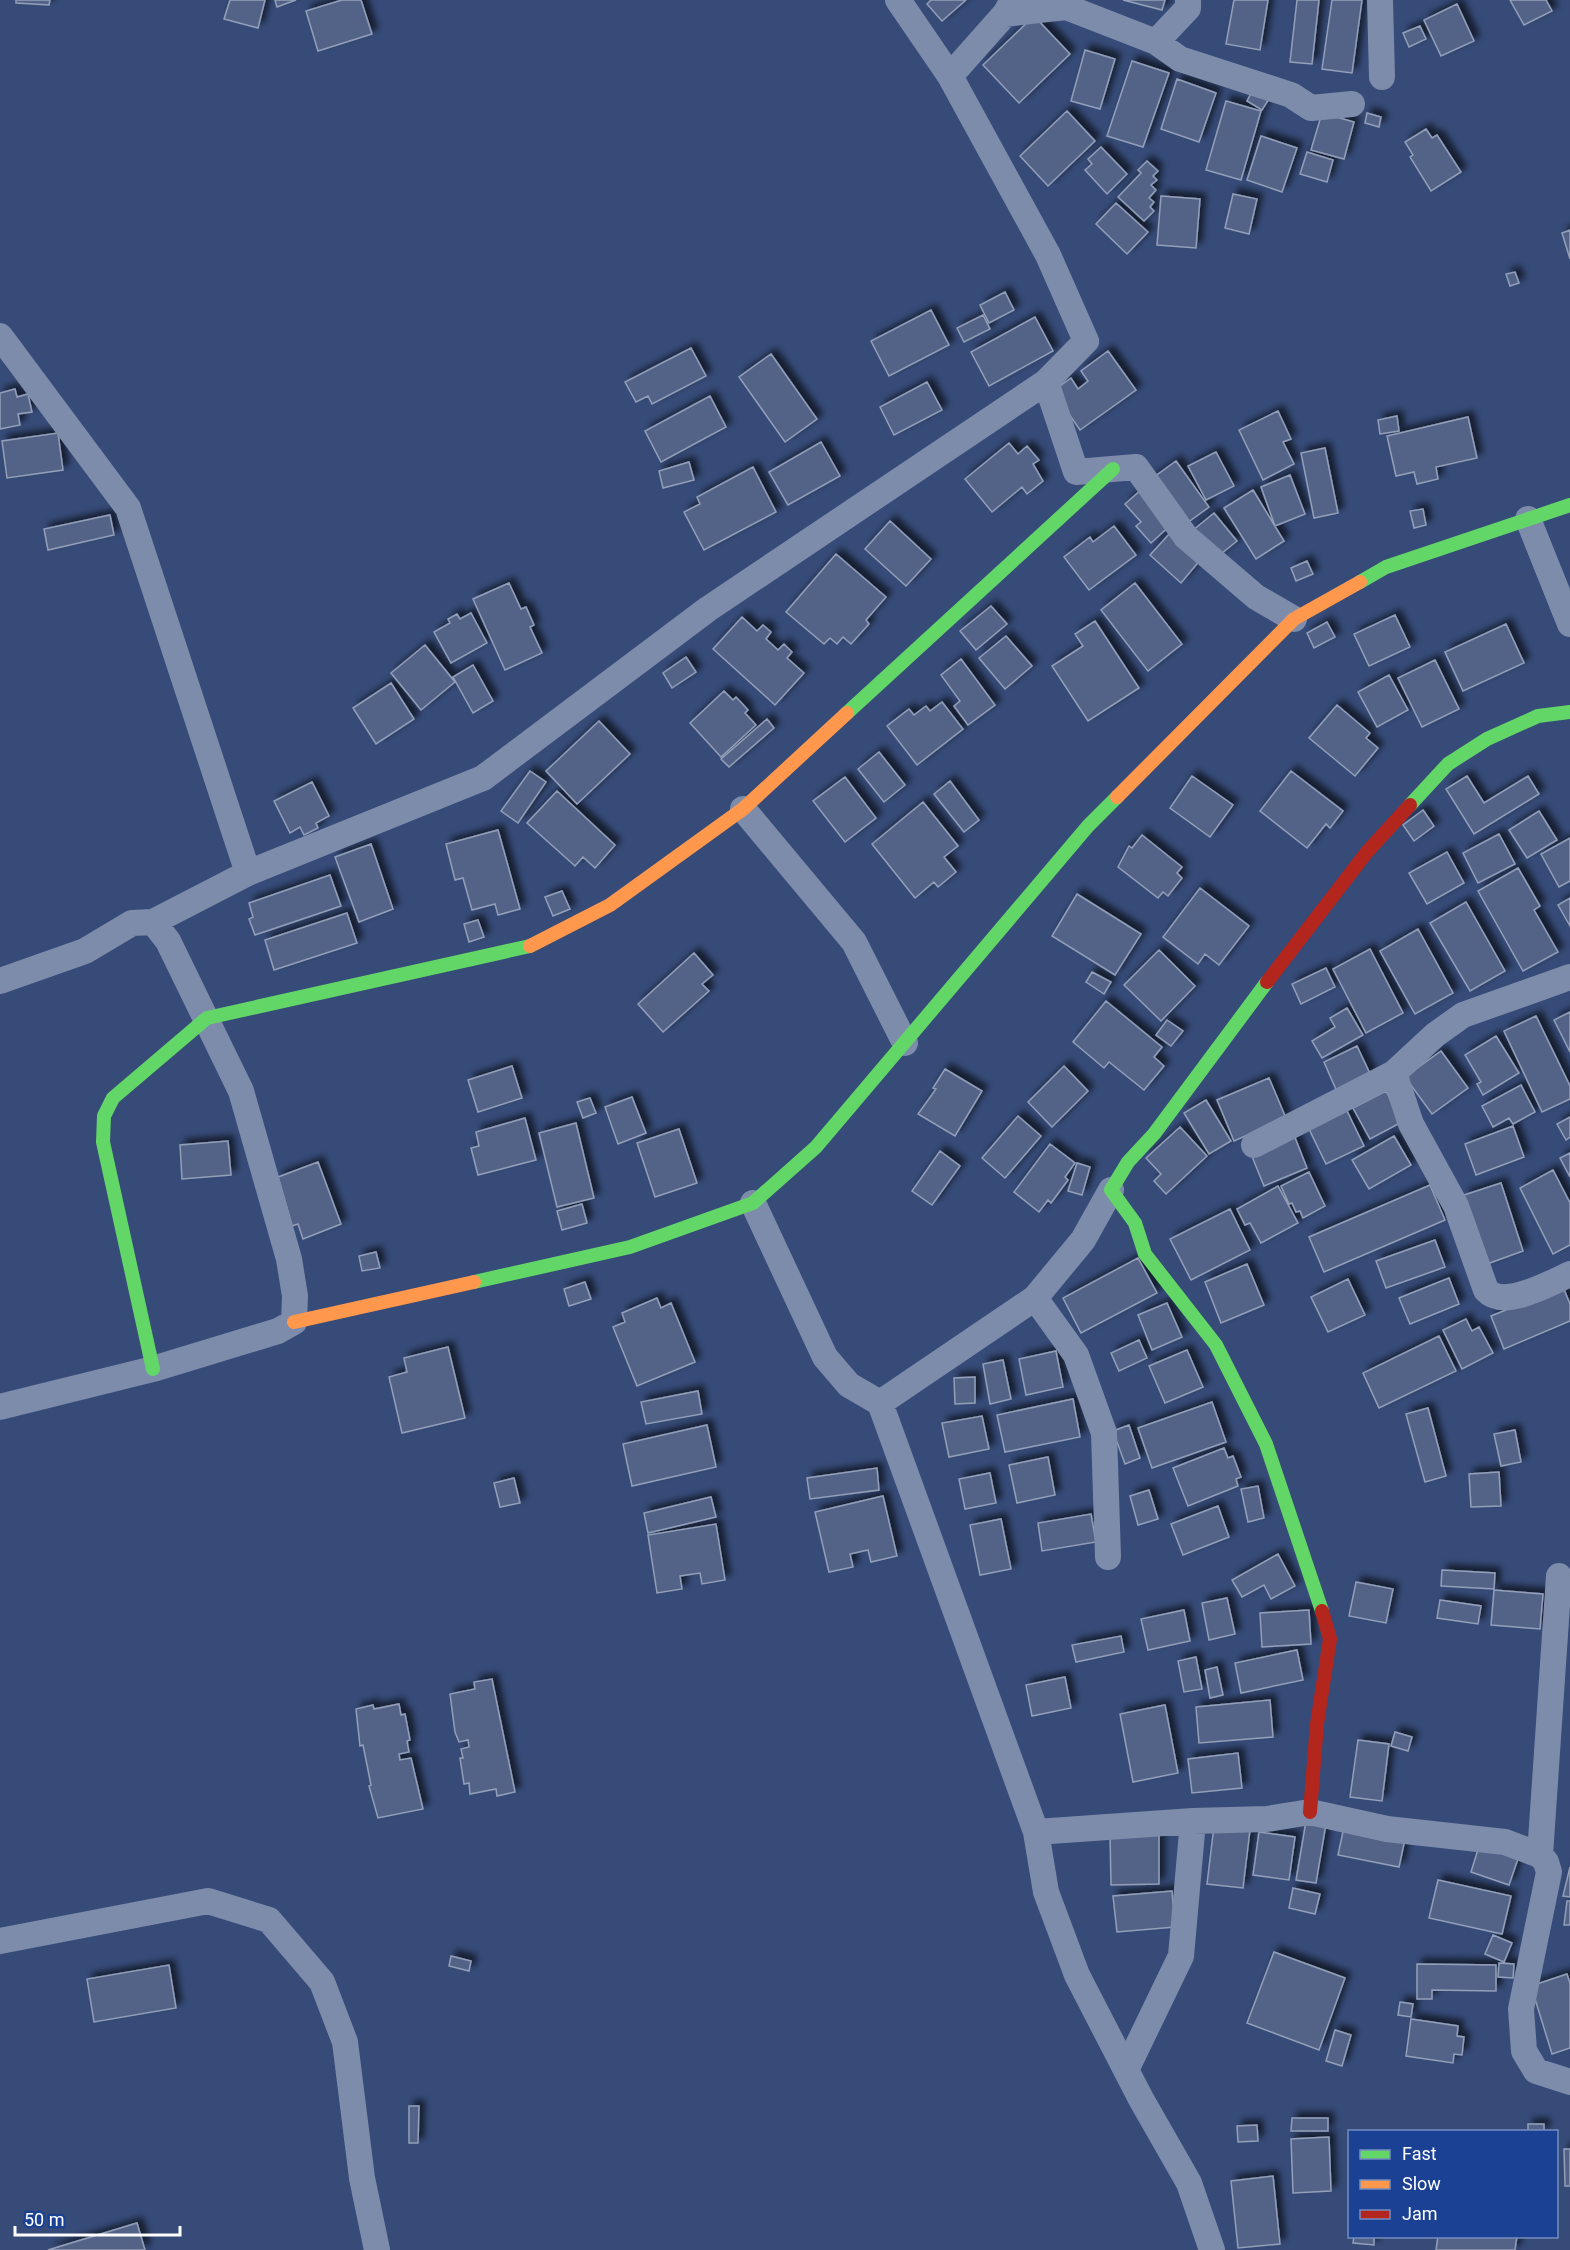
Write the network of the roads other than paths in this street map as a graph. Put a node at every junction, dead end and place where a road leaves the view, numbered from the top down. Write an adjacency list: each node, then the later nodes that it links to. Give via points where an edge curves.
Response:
1 (898, 0): 6 (street)
2 (1188, 0): 5 (street, via 1188,8)
3 (1380, 0): 7 (street)
4 (1009, 7): 5 (street, via 1066,7); 6 (street)
5 (1156, 42): 8 (street, via 1180,59 1291,95 1311,108)
6 (950, 76): 10 (street, via 1048,255 1086,341)
7 (1382, 78)
8 (1352, 104)
9 (0, 336): 18 (street, via 128,508)
10 (1046, 382): 11 (street, via 1076,472); 18 (street, via 708,609 483,777)
11 (1113, 469): 14 (street, via 1136,467 1186,537 1256,597); 17 (street)
12 (1570, 505): 13 (street)
13 (1527, 519): 14 (street, via 1386,567); 15 (street)
14 (1294, 619): 23 (street, via 1088,826)
15 (1570, 624)
16 (1568, 714): 26 (street, via 1538,716 1487,739 1448,764 1366,852 1154,1134 1128,1162)
17 (742, 808): 22 (street, via 610,905 530,946); 23 (street, via 854,942)
18 (248, 873): 19 (street)
19 (153, 922): 21 (street, via 132,923 85,951); 22 (street, via 168,941)
20 (1570, 977): 24 (street, via 1463,1016 1435,1035)
21 (0, 981)
22 (207, 1018): 30 (street, via 241,1091 289,1259 295,1296); 31 (street, via 113,1098 104,1116 103,1142)
23 (905, 1043): 27 (street, via 816,1147)
24 (1394, 1073): 25 (street); 28 (street, via 1411,1124 1456,1206 1486,1290 1496,1297 1507,1297 1534,1291)
25 (1254, 1145)
26 (1111, 1190): 29 (street, via 1083,1240); 36 (street, via 1135,1223 1145,1254 1216,1345 1266,1444 1312,1580 1330,1640 1317,1724)
27 (753, 1203): 30 (street, via 630,1247); 32 (street, via 825,1357 849,1385)
28 (1570, 1274)
29 (1035, 1298): 32 (street); 34 (street, via 1076,1355 1104,1433)
30 (294, 1322): 31 (street, via 278,1331)
31 (153, 1369): 33 (street)
32 (880, 1403): 38 (street)
33 (0, 1407)
34 (1108, 1557)
35 (1559, 1576): 39 (street)
36 (1310, 1812): 37 (street, via 1267,1819); 39 (street, via 1387,1829 1505,1842)
37 (1193, 1821): 38 (street); 41 (street, via 1181,1956)
38 (1036, 1832): 41 (street, via 1046,1892 1069,1954)
39 (1540, 1855): 42 (street, via 1549,1872 1521,2010 1524,2051 1536,2071)
40 (0, 1941): 43 (street, via 208,1901 269,1920 322,1982 345,2042 362,2178)
41 (1126, 2070): 44 (street, via 1189,2183)
42 (1570, 2082)
43 (377, 2250)
44 (1212, 2250)

